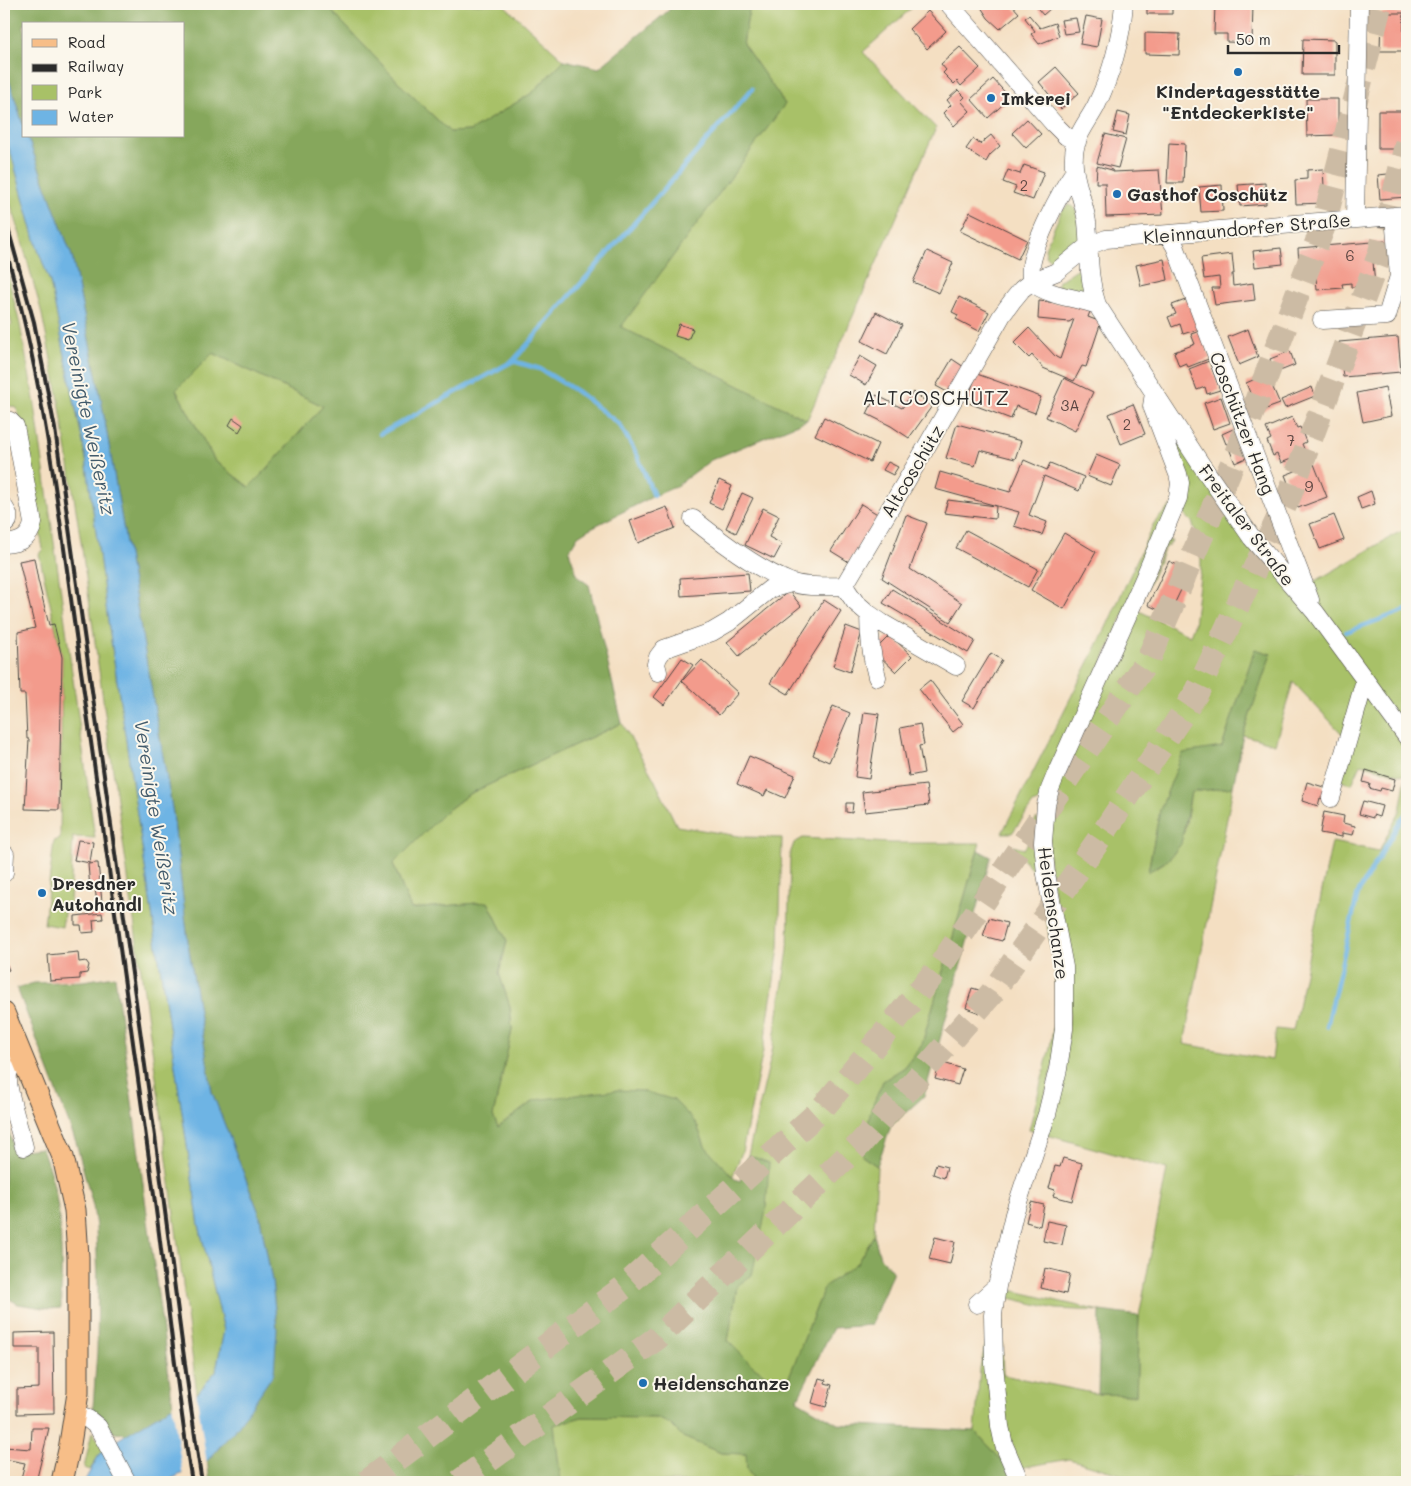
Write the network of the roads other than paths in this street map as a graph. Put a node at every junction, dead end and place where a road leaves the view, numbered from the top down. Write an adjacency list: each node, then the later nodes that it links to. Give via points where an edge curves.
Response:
1 (949, 4): 4 (street, via 1054,124)
2 (1124, 4): 4 (street, via 1120,42 1112,68)
3 (1359, 4): 7 (street)
4 (1076, 142): 5 (street)
5 (1074, 172): 9 (street, via 1086,220); 10 (street, via 1036,249 1030,267)
6 (1400, 216): 7 (street, Kleinnaundorfer Straße); 12 (street, via 1399,276 1387,316)
7 (1354, 219): 8 (street, Kleinnaundorfer Straße)
8 (1168, 235): 9 (street, Kleinnaundorfer Straße, via 1106,239); 21 (street, Coschützer Hang, via 1175,246)
9 (1088, 246): 10 (street, Altcoschütz, via 1056,272); 11 (street, via 1088,264)
10 (1031, 282): 11 (street, via 1054,295); 20 (street, Altcoschütz, via 1002,316)
11 (1097, 304): 13 (street, Freitaler Straße)
12 (1322, 320)
13 (1154, 393): 21 (street, Freitaler Straße, via 1252,538); 34 (street, Heidenschanze, via 1152,406 1178,474 1178,498 1056,772 1046,805 1043,858 1064,967 1064,1029 1047,1114 1021,1188)
14 (4, 419): 18 (street, via 15,426 33,523 29,536)
15 (4, 506): 17 (street, via 8,514)
16 (693, 519): 19 (street, via 732,548)
17 (4, 525)
18 (4, 544)
19 (791, 583): 20 (street); 24 (street, via 770,589 712,632 664,649 656,664)
20 (844, 586): 22 (street)
21 (1315, 612): 26 (street, Freitaler Straße)
22 (869, 614): 23 (street); 25 (street, via 871,657)
23 (956, 666)
24 (658, 672)
25 (877, 676)
26 (1365, 680): 27 (street, Freitaler Straße); 28 (street)
27 (1407, 737)
28 (1332, 798)
29 (5, 854): 30 (street)
30 (4, 873)
31 (4, 1013): 32 (main road)
32 (21, 1056): 33 (street, via 12,1064 8,1075); 36 (main road, via 63,1157 75,1210)
33 (24, 1147)
34 (997, 1286): 35 (street); 39 (street, Heidenschanze, via 993,1339 1000,1426 1004,1445)
35 (977, 1304)
36 (76, 1416): 37 (main road); 38 (street, via 92,1421 105,1438)
37 (62, 1482)
38 (128, 1482)
39 (1020, 1482)

